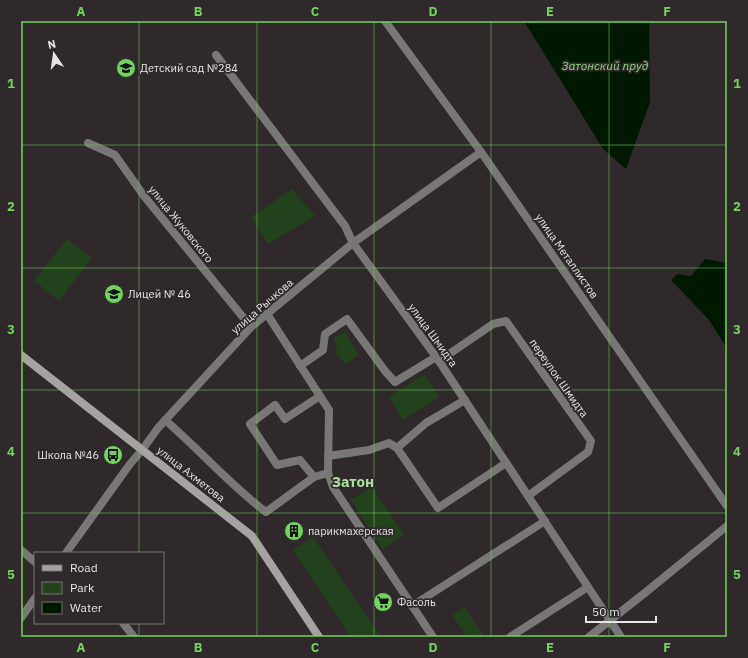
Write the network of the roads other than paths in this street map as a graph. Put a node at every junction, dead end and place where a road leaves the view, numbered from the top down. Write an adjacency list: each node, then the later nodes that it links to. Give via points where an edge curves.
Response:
1 (385, 21): 4 (street, улица Металлистов)
2 (216, 55): 5 (street, улица Шмидта, via 345,226)
3 (88, 143): 7 (street, улица Жуковского, via 114,156)
4 (481, 152): 5 (street, улица Рычкова); 21 (street, улица Металлистов)
5 (353, 243): 6 (street, улица Рычкова); 9 (street, улица Шмидта)
6 (267, 314): 7 (street, улица Рычкова); 10 (street)
7 (251, 327): 13 (street, улица Рычкова)
8 (21, 355): 15 (main road, улица Ахметова)
9 (437, 359): 10 (street, via 394,382 348,319 325,334 323,350); 12 (street, улица Шмидта); 20 (street, переулок Шмидта, via 493,324 506,322 591,441 588,452)
10 (300, 366): 11 (street)
11 (320, 396): 16 (street, via 329,410); 19 (street, via 285,419 275,405 250,424 277,465 300,460)
12 (465, 400): 14 (street, via 426,423); 17 (street, улица Шмидта)
13 (165, 420): 15 (street, улица Рычкова); 19 (street, via 266,512)
14 (397, 448): 16 (street, via 389,443 369,450); 17 (street, via 438,508)
15 (142, 450): 25 (street, улица Рычкова); 34 (main road, улица Ахметова, via 252,536)
16 (328, 456): 18 (street)
17 (506, 463): 20 (street, улица Шмидта)
18 (328, 473): 19 (street); 29 (street, via 333,487)
19 (314, 477)
20 (528, 496): 22 (street, улица Шмидта)
21 (727, 506)
22 (545, 521): 27 (street, улица Шмидта); 29 (street)
23 (727, 526): 31 (street)
24 (21, 550): 26 (street)
25 (67, 552)
26 (34, 561)
27 (588, 587): 31 (street, улица Шмидта); 36 (street)
28 (34, 599): 30 (street)
29 (412, 606): 35 (street)
30 (21, 618)
31 (610, 620): 37 (street); 38 (street, улица Шмидта)
32 (124, 624): 33 (street)
33 (134, 637)
34 (319, 637)
35 (433, 637)
36 (510, 637)
37 (589, 637)
38 (621, 637)

